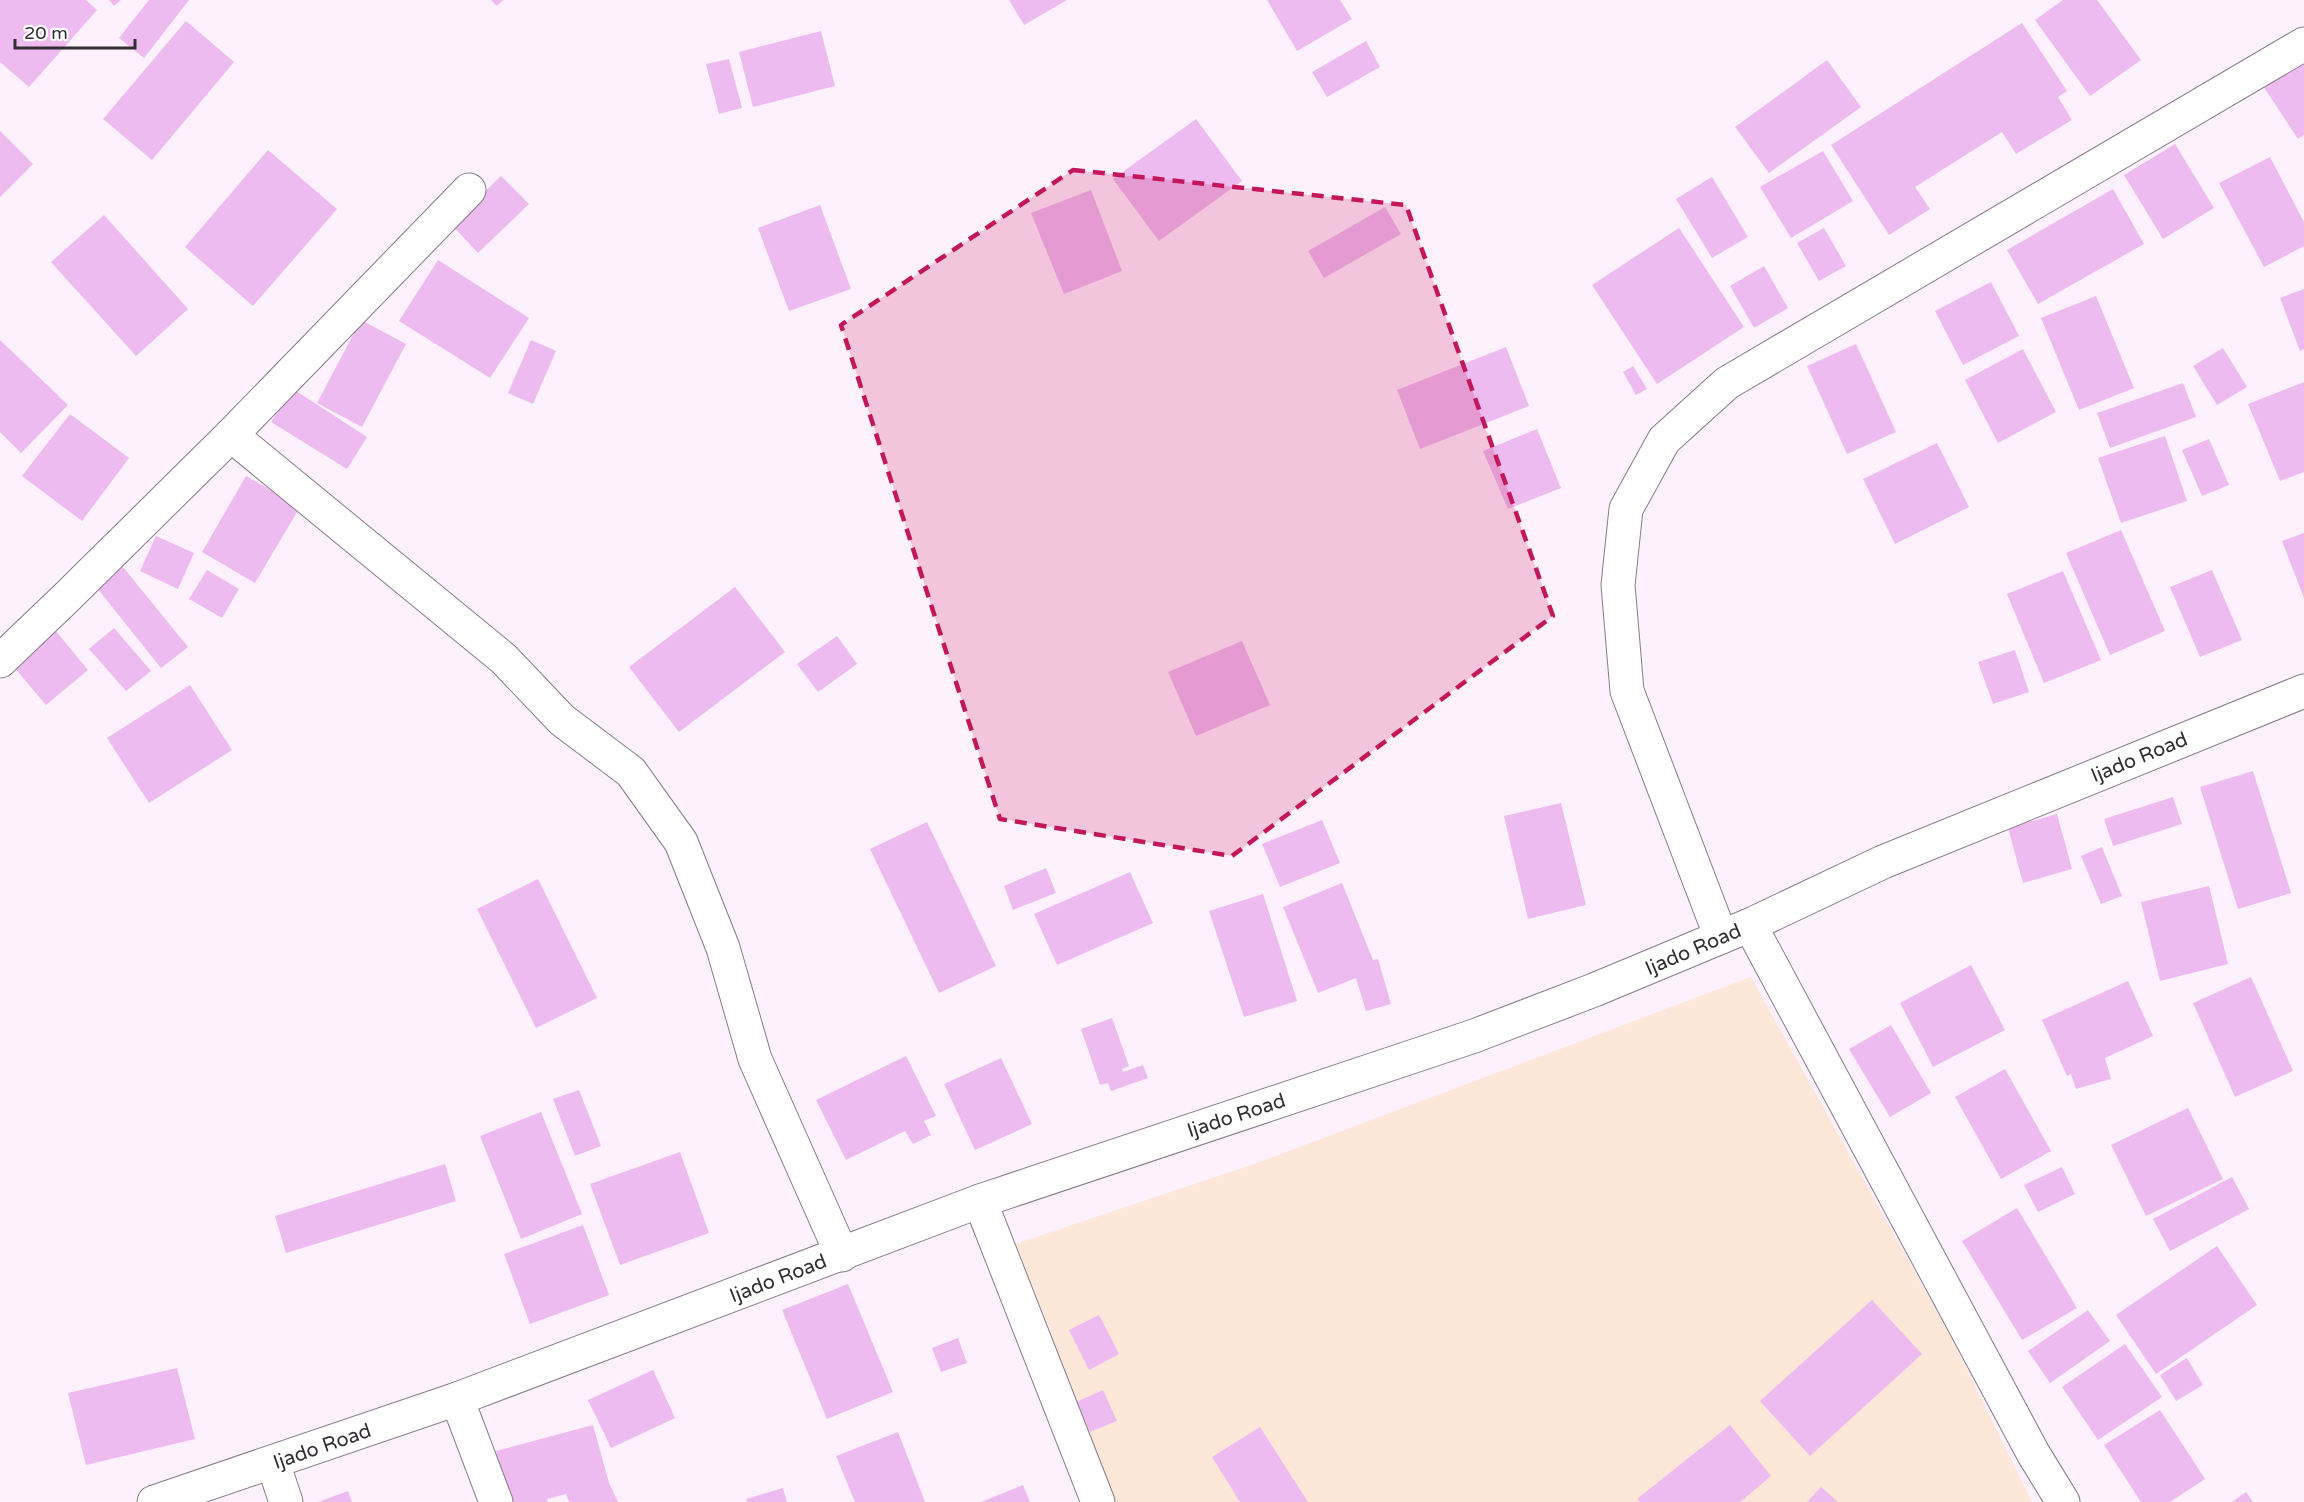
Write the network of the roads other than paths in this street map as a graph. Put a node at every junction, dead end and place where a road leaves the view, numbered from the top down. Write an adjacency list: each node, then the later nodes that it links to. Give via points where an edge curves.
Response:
1 (2304, 44): 6 (street, via 1727,383 1664,440 1626,509 1617,585 1627,691)
2 (469, 190): 3 (street)
3 (231, 435): 4 (street); 8 (street, via 504,659 562,720 631,772 681,842 723,948 755,1059)
4 (0, 661)
5 (2304, 691): 6 (street, Ijado Road, via 1883,862)
6 (1736, 931): 7 (street, Ijado Road, via 1474,1036); 15 (street)
7 (980, 1201): 8 (street, Ijado Road); 14 (street)
8 (842, 1254): 9 (street, Ijado Road)
9 (457, 1399): 10 (street, Ijado Road); 13 (street)
10 (273, 1463): 11 (street, Ijado Road); 12 (street)
11 (154, 1502)
12 (286, 1502)
13 (496, 1502)
14 (1098, 1502)
15 (2063, 1502)

